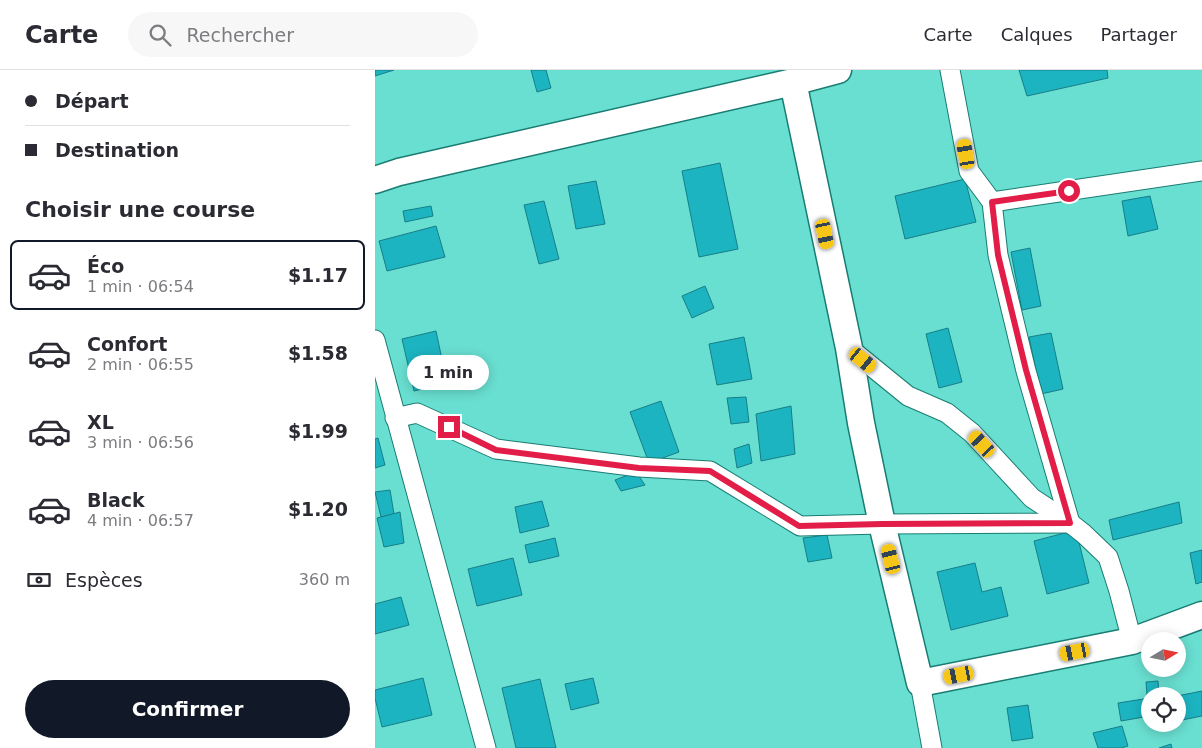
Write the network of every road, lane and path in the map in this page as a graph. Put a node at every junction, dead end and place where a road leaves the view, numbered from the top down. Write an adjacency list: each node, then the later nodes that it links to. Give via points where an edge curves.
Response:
1 (838, 70): 3 (street)
2 (950, 70): 6 (street, via 969,171)
3 (792, 76): 5 (street); 8 (street)
4 (1202, 171): 6 (street)
5 (375, 180)
6 (992, 202): 10 (street, via 998,255 1026,370)
7 (375, 340): 9 (street)
8 (849, 348): 10 (street, via 908,396 947,413 972,433 1032,498); 11 (street)
9 (395, 418): 11 (street, via 417,413 496,450 639,468 710,471 799,526); 15 (street)
10 (1070, 523): 11 (street); 13 (street, via 1108,556)
11 (882, 524): 14 (street)
12 (1202, 615): 13 (street)
13 (1132, 641): 14 (street)
14 (920, 682): 16 (street)
15 (486, 748)
16 (932, 748)

